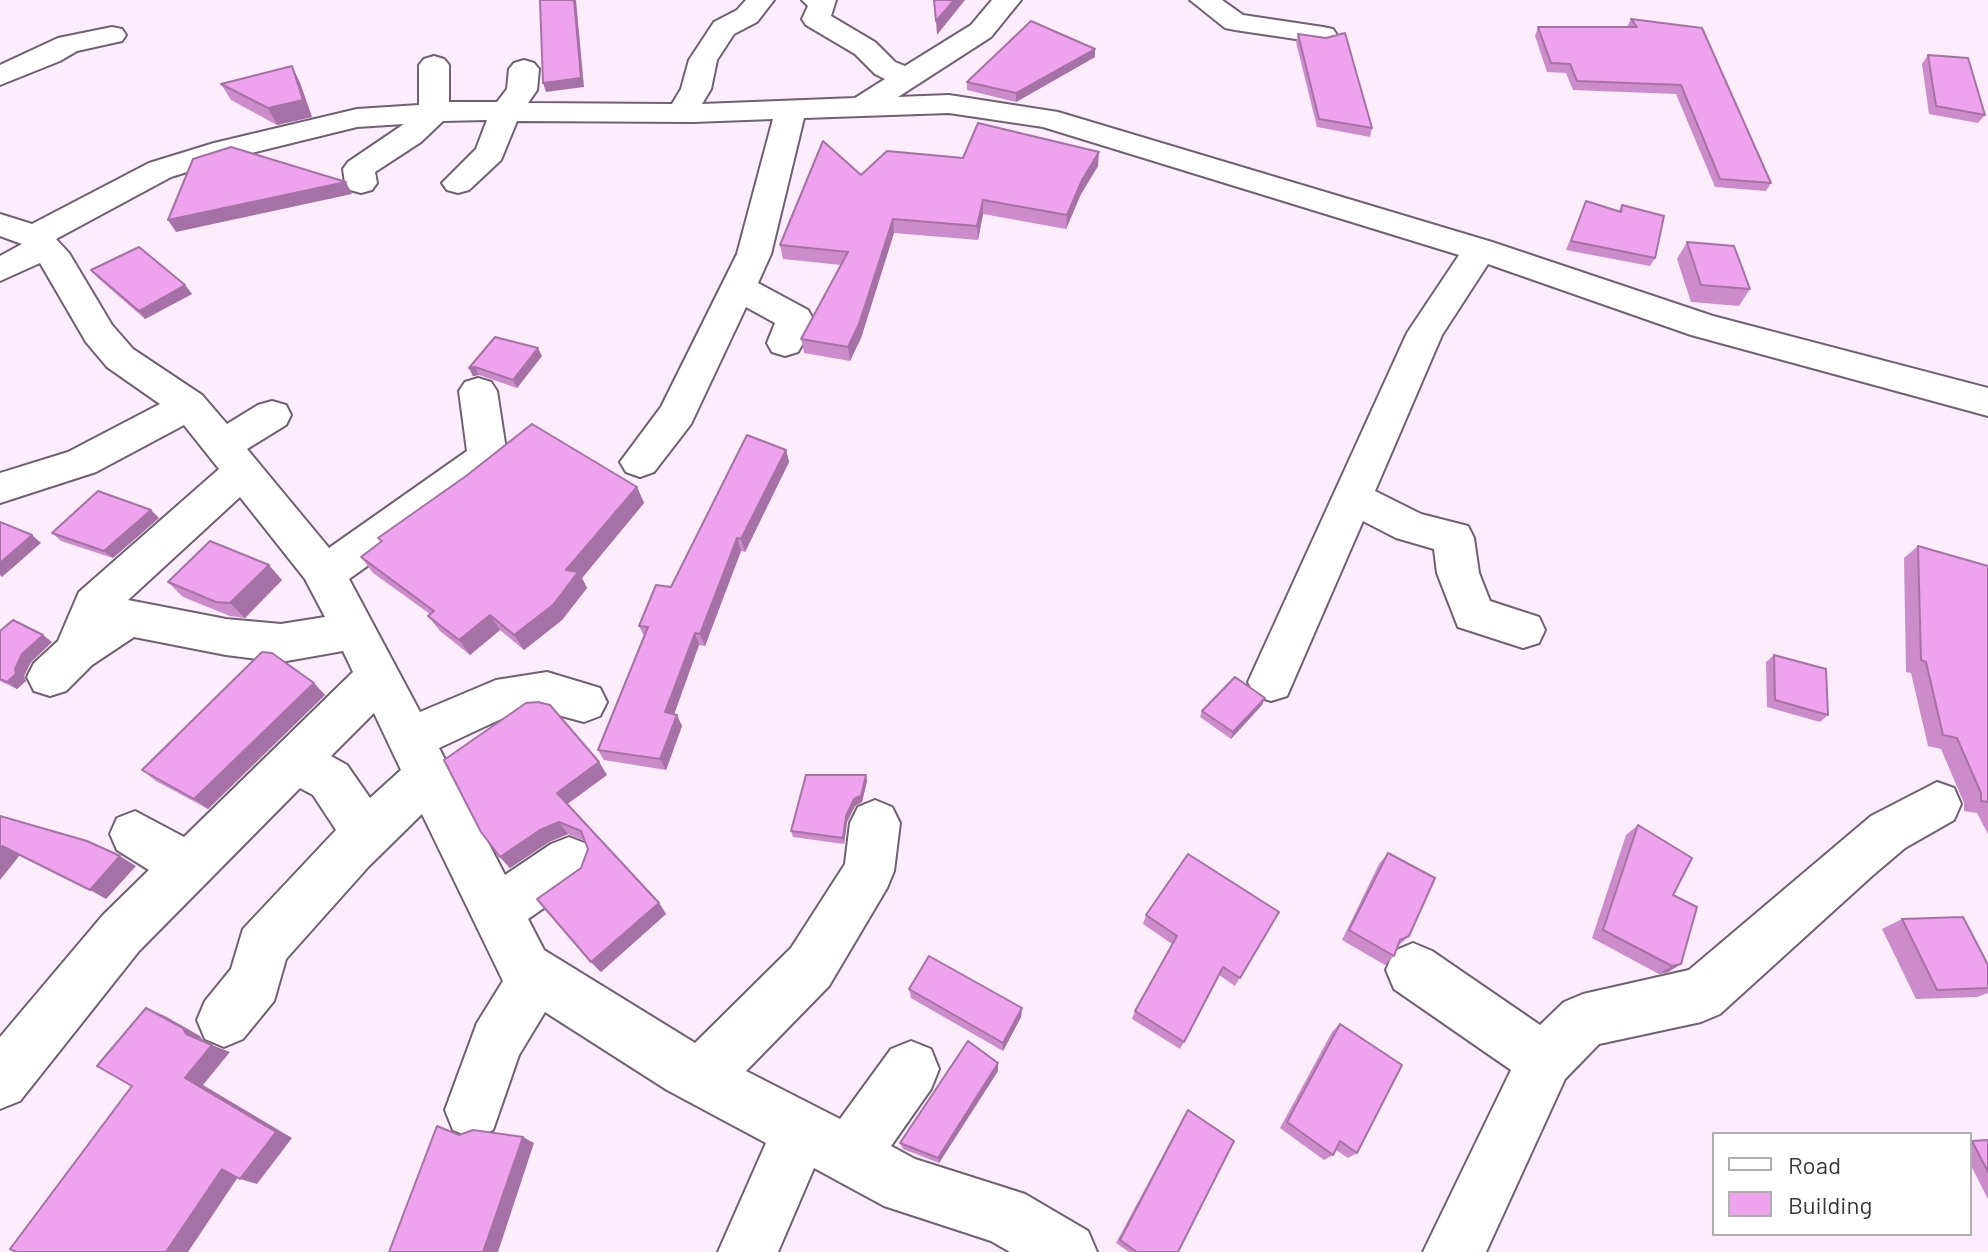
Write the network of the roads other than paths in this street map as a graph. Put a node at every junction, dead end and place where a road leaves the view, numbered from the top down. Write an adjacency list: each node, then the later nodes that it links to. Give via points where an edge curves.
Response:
1 (760, 0): 15 (street, via 747,16 724,28 703,60 696,89)
2 (816, 0): 10 (street, via 824,2 816,19)
3 (1006, 0): 10 (street, via 981,31)
4 (1204, 0): 6 (street, via 1235,22)
5 (112, 35): 9 (street, via 68,44)
6 (1323, 35)
7 (434, 65): 14 (street)
8 (524, 69): 13 (street, via 522,90)
9 (0, 76)
10 (907, 78): 11 (street)
11 (861, 107): 12 (street); 19 (street, via 949,104 1047,118)
12 (791, 110): 15 (street); 21 (street, via 754,254)
13 (505, 112): 14 (street); 15 (street); 17 (street, via 490,153)
14 (434, 113): 16 (street, via 359,169); 18 (street, via 357,118 225,150 160,170)
15 (681, 113)
16 (361, 183)
17 (458, 183)
18 (26, 236): 20 (street); 24 (street, via 57,261 120,358)
19 (1480, 250): 25 (street, via 1704,326); 30 (street, via 1425,333)
20 (0, 270)
21 (736, 286): 22 (street, via 795,319); 28 (street, via 677,414)
22 (785, 343)
23 (478, 391): 31 (street, via 487,456)
24 (189, 405): 27 (street); 29 (street, via 82,462)
25 (1982, 406)
26 (272, 415): 27 (street)
27 (232, 458): 31 (street); 33 (street, via 94,605 63,665 128,618 281,643)
28 (640, 462)
29 (0, 488)
30 (1351, 497): 32 (street, via 1411,527 1453,538 1458,573 1473,614); 35 (street)
31 (324, 574): 33 (street)
32 (1523, 630)
33 (354, 631): 34 (street)
34 (379, 677): 37 (street); 38 (street)
35 (1271, 682)
36 (584, 702): 37 (street, via 547,692 496,700)
37 (418, 757): 42 (street); 45 (street)
38 (297, 761): 42 (street, via 330,780); 44 (street)
39 (1937, 804): 49 (street, via 1854,859 1701,995 1583,1021)
40 (875, 823): 51 (street, via 869,871 810,967)
41 (135, 834): 44 (street)
42 (366, 834): 48 (street, via 262,947 255,982)
43 (569, 861): 45 (street)
44 (188, 867): 52 (street, via 121,933)
45 (496, 911): 47 (street, via 525,969)
46 (1413, 970): 49 (street)
47 (537, 976): 51 (street); 53 (street, via 496,1042)
48 (224, 1020)
49 (1545, 1059): 57 (street)
50 (911, 1069): 54 (street)
51 (701, 1077): 54 (street)
52 (0, 1081)
53 (473, 1110)
54 (825, 1142): 55 (street); 56 (street, via 905,1185 1004,1215)
55 (748, 1252)
56 (1067, 1252)
57 (1453, 1252)

